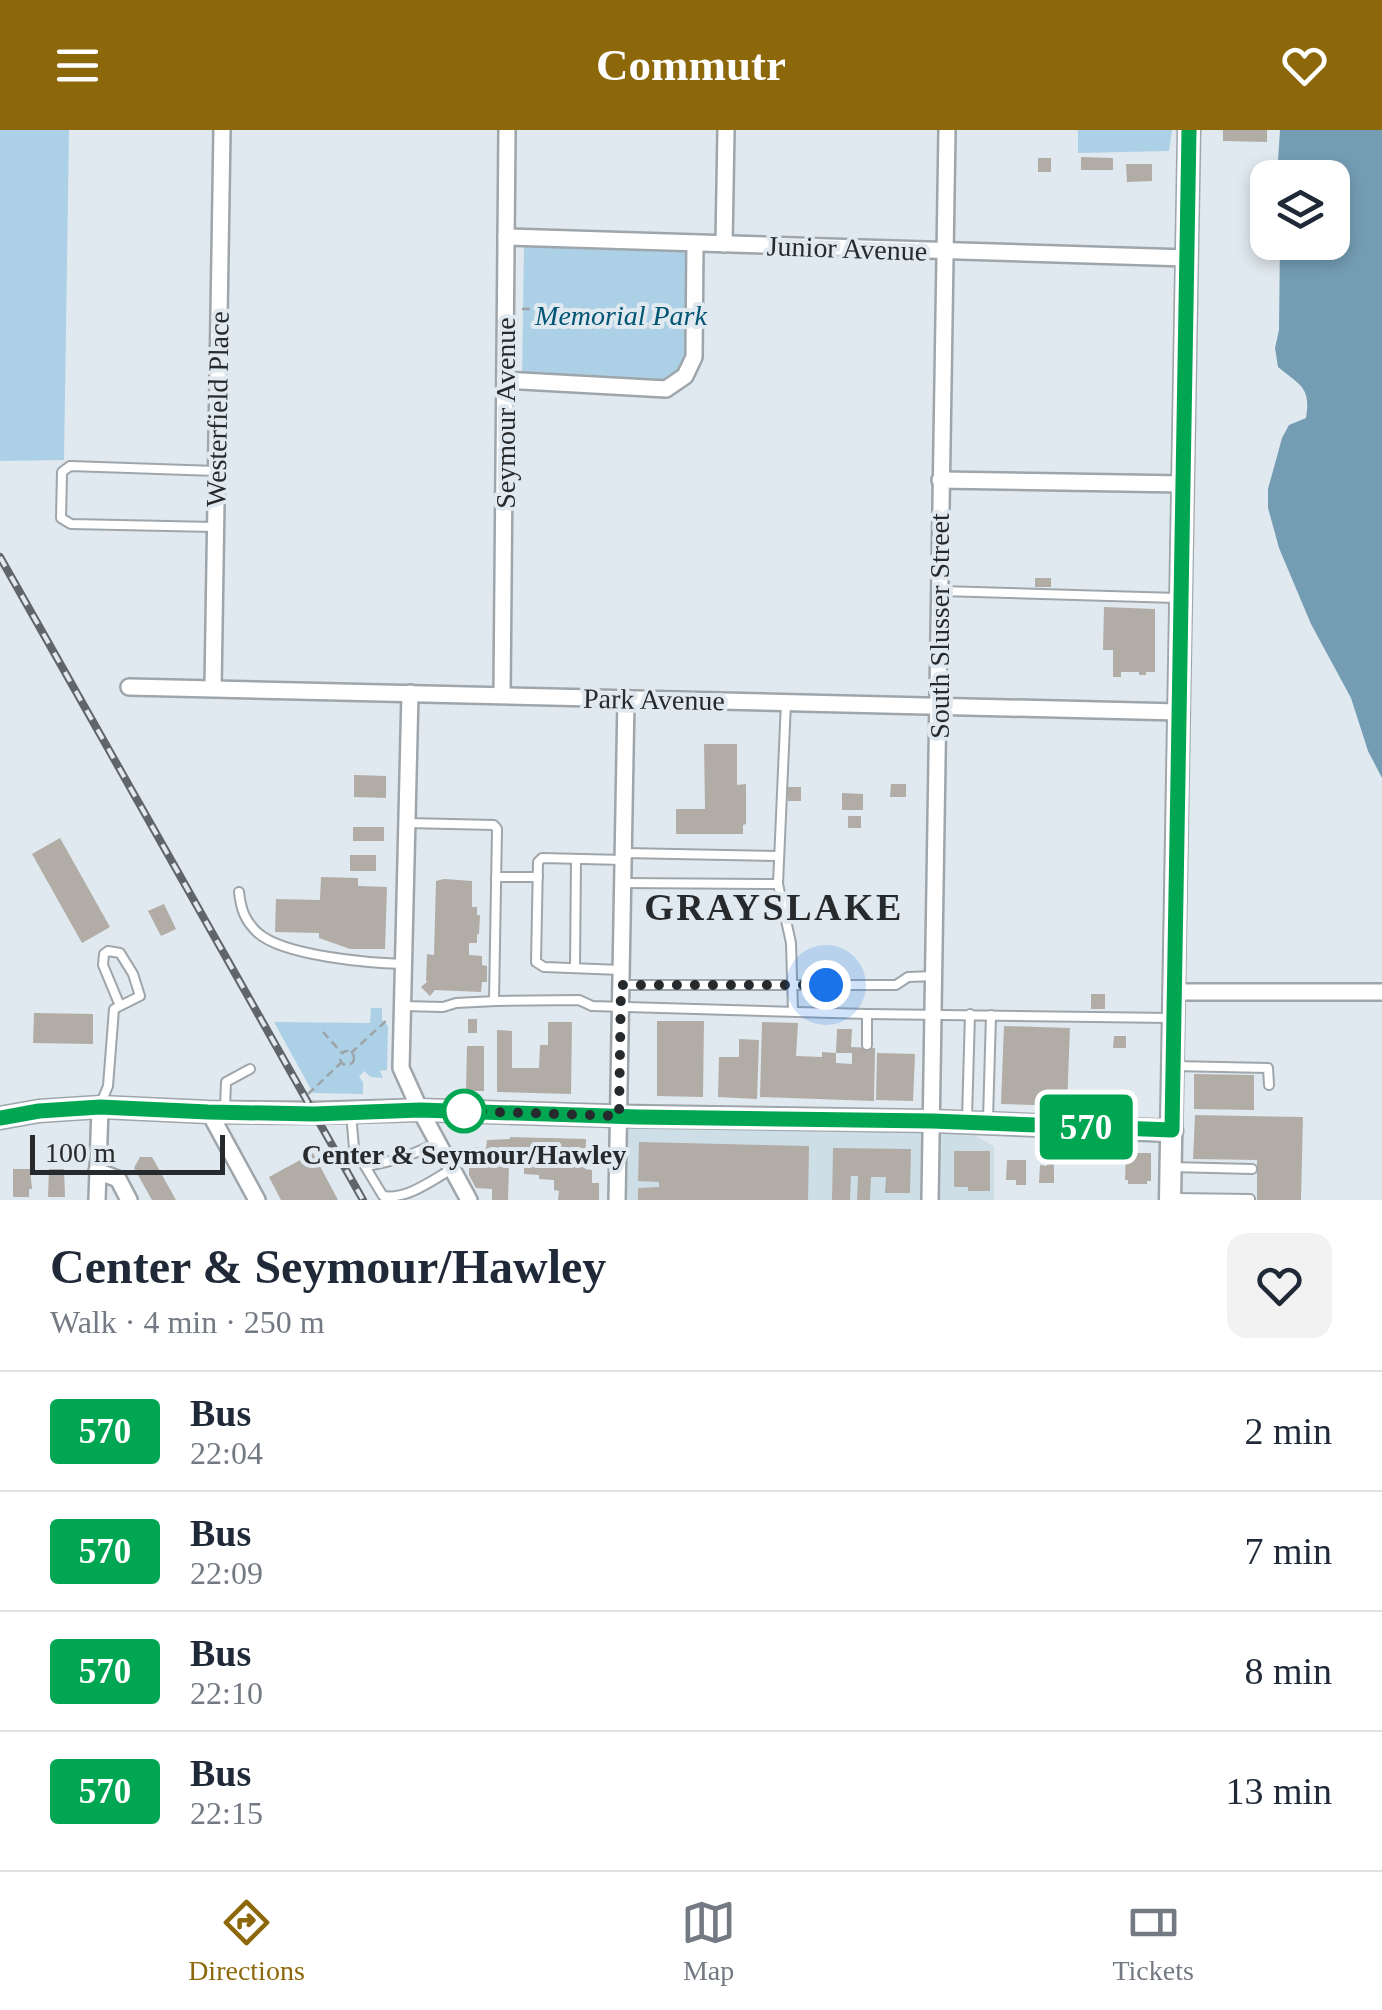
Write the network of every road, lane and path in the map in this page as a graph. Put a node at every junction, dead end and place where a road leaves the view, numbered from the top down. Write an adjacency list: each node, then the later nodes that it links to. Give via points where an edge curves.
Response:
1 (222, 130): 14 (street, Westerfield Place)
2 (507, 130): 6 (street, Seymour Avenue)
3 (726, 130): 8 (street)
4 (946, 130): 9 (street, South Slusser Street)
5 (1189, 130): 10 (street)
6 (506, 236): 7 (street, Junior Avenue); 13 (street, Seymour Avenue)
7 (695, 243): 8 (street, Junior Avenue); 13 (street, via 694,357 686,376 666,389)
8 (724, 244): 9 (street, Junior Avenue)
9 (944, 250): 10 (street, Junior Avenue); 15 (street, South Slusser Street)
10 (1187, 258): 16 (street)
11 (522, 309): 12 (path)
12 (540, 309)
13 (505, 380): 23 (street, Seymour Avenue)
14 (216, 471): 17 (street, Westerfield Place); 17 (lane, via 70,466 62,472 61,518 71,524)
15 (940, 480): 16 (street); 18 (street, South Slusser Street)
16 (1183, 484): 19 (street)
17 (215, 527): 21 (street, Westerfield Place)
18 (940, 591): 19 (lane); 26 (street, South Slusser Street)
19 (1181, 598): 27 (street)
20 (130, 686): 21 (street, Park Avenue)
21 (212, 688): 22 (street, Park Avenue)
22 (410, 693): 23 (street, Park Avenue); 28 (street)
23 (502, 696): 24 (street, Park Avenue)
24 (626, 698): 25 (street, Park Avenue); 29 (street)
25 (786, 702): 26 (street, Park Avenue); 30 (lane)
26 (939, 706): 27 (street, Park Avenue); 39 (street, South Slusser Street)
27 (1179, 712): 42 (street)
28 (407, 822): 32 (lane, via 494,825); 37 (street)
29 (624, 856): 30 (lane); 31 (lane); 34 (street)
30 (780, 856): 35 (lane)
31 (576, 858): 33 (lane, via 542,858); 38 (lane)
32 (496, 877): 33 (lane); 44 (lane)
33 (538, 878): 38 (lane, via 536,962)
34 (623, 884): 35 (lane); 40 (street)
35 (778, 884): 41 (lane)
36 (239, 892): 37 (lane, via 246,920 266,938 325,956)
37 (404, 964): 46 (street)
38 (575, 968): 40 (lane)
39 (935, 976): 41 (lane, via 908,977 896,985); 50 (street, South Slusser Street)
40 (621, 977): 41 (lane); 47 (street)
41 (792, 986): 48 (lane)
42 (1174, 992): 43 (street); 54 (street)
43 (1382, 992)
44 (494, 1001): 46 (lane); 47 (lane)
45 (120, 1006): 45 (lane, via 140,996 120,953 108,952 103,965); 64 (lane, via 114,1008)
46 (402, 1006): 65 (street, via 401,1068)
47 (621, 1006): 48 (lane); 68 (street)
48 (792, 1012): 49 (lane)
49 (867, 1014): 50 (lane); 56 (lane)
50 (934, 1014): 51 (lane); 70 (street, South Slusser Street)
51 (970, 1014): 52 (lane); 71 (lane)
52 (990, 1015): 54 (lane); 71 (lane)
53 (390, 1018): 58 (path)
54 (1174, 1018): 60 (street)
55 (322, 1032): 57 (path)
56 (867, 1045)
57 (342, 1053): 58 (path); 59 (path)
58 (352, 1053): 59 (path, via 351,1063)
59 (342, 1062): 63 (path)
60 (1173, 1066): 62 (lane, via 1268,1068); 72 (street)
61 (250, 1069): 66 (lane, via 226,1082)
62 (1269, 1084)
63 (308, 1094)
64 (100, 1107): 66 (street); 69 (street); 78 (street)
65 (420, 1110): 67 (street); 68 (street); 73 (street)
66 (216, 1112): 67 (street); 83 (street)
67 (350, 1112): 74 (lane, via 354,1148)
68 (619, 1116): 70 (street); 85 (street)
69 (0, 1118)
70 (932, 1121): 71 (street); 86 (street, South Slusser Street)
71 (977, 1123): 72 (street)
72 (1172, 1130): 75 (street)
73 (438, 1142): 74 (lane); 76 (street)
74 (366, 1166): 76 (lane, via 390,1198)
75 (1171, 1167): 77 (lane); 79 (street)
76 (452, 1169): 84 (street)
77 (1252, 1169)
78 (98, 1171): 81 (street); 82 (street, via 118,1179)
79 (1170, 1199): 80 (lane)
80 (1250, 1199)
81 (98, 1200)
82 (130, 1200)
83 (257, 1200)
84 (469, 1200)
85 (617, 1200)
86 (930, 1200)

